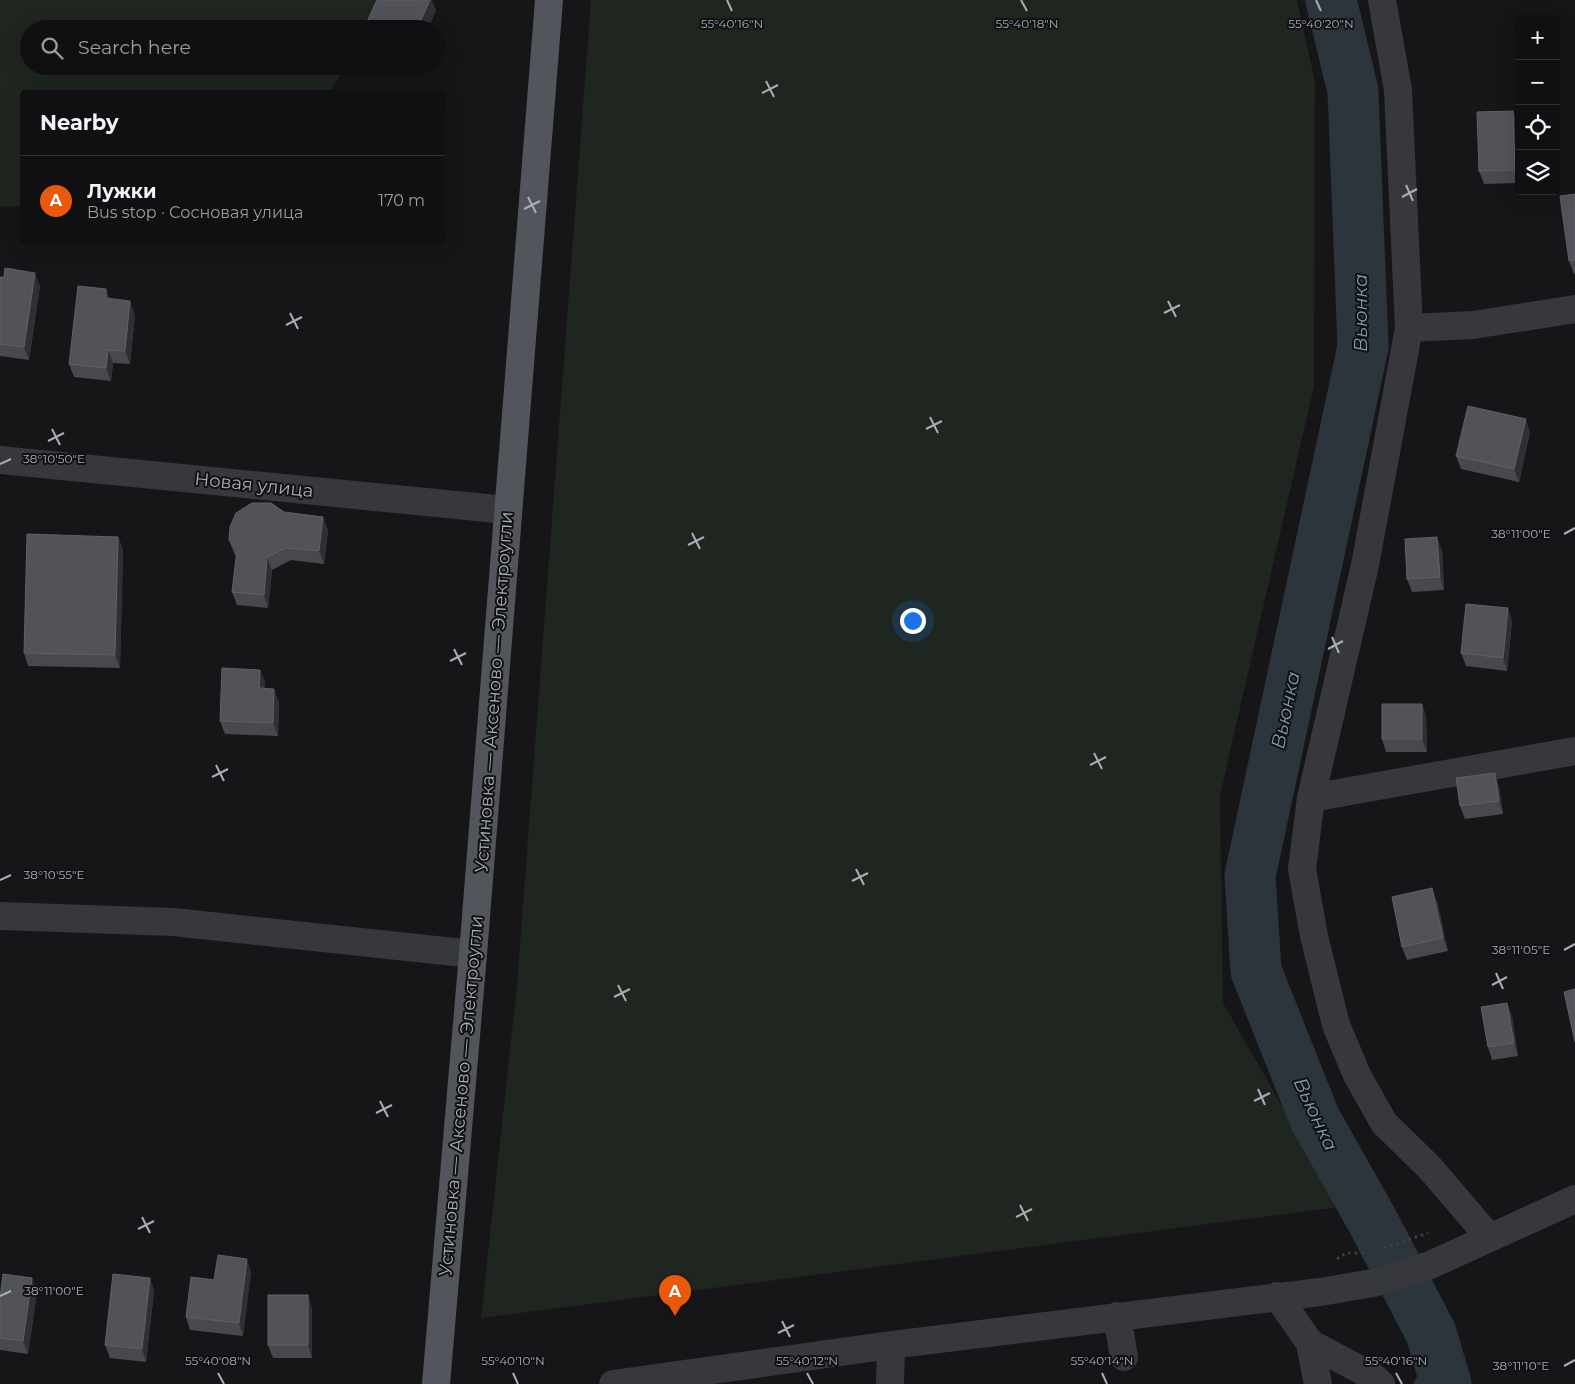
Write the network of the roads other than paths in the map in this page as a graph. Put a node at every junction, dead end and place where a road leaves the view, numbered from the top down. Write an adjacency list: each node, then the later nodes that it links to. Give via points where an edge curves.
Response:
1 (549, 0): 6 (main road, Устиновка — Аксеново — Электроугли)
2 (1382, 0): 4 (street, via 1398,90)
3 (1575, 309): 4 (street, via 1473,325)
4 (1409, 328): 8 (street, via 1365,565)
5 (0, 460): 6 (street, Новая улица)
6 (508, 510): 10 (main road, Устиновка — Аксеново — Электроугли)
7 (1575, 751): 8 (street)
8 (1310, 798): 12 (street, via 1302,869 1314,936 1336,1024 1357,1075 1384,1123 1430,1168)
9 (0, 916): 10 (street, via 173,922)
10 (473, 954): 18 (main road, Устиновка — Аксеново — Электроугли)
11 (1575, 1198): 12 (street)
12 (1489, 1237): 13 (street, via 1428,1266 1374,1283)
13 (1277, 1296): 14 (street); 15 (street)
14 (1117, 1316): 16 (street); 17 (street)
15 (1310, 1344): 21 (street); 22 (street, via 1372,1376)
16 (891, 1345): 19 (street); 20 (street)
17 (1124, 1357)
18 (436, 1384)
19 (613, 1384)
20 (890, 1384)
21 (1318, 1384)
22 (1381, 1384)

